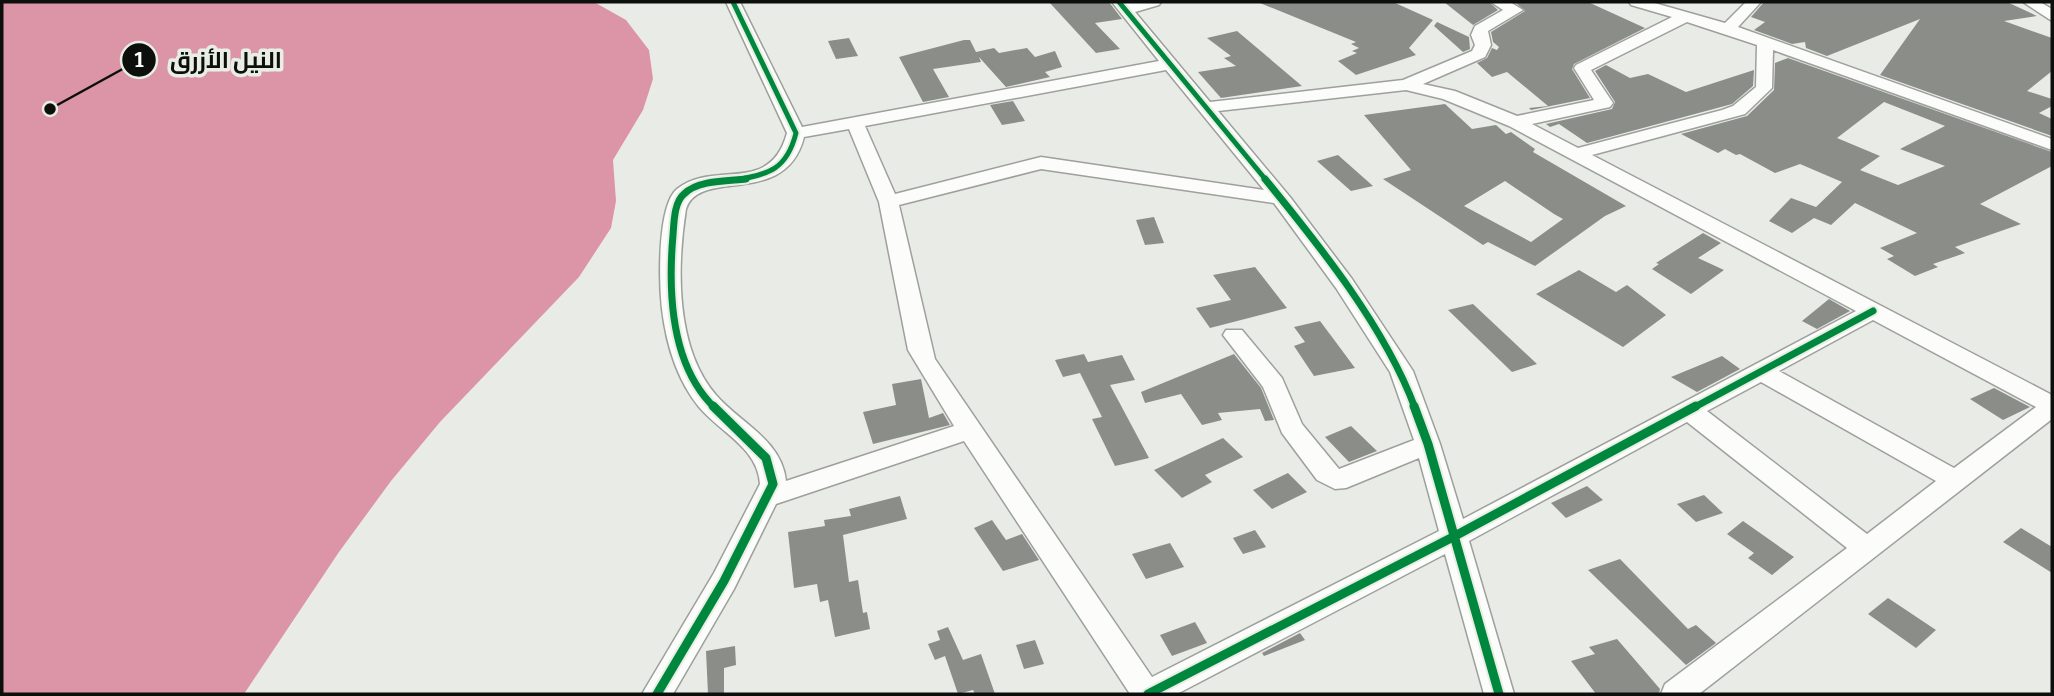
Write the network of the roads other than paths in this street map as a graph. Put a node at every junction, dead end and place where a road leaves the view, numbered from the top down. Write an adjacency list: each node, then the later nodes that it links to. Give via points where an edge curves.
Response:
1 (733, 2): 17 (street)
2 (1154, 2): 7 (street)
3 (1498, 2): 13 (street, via 1515,10 1479,32 1483,46 1479,54)
4 (1636, 2): 9 (street)
5 (1754, 2): 10 (street)
6 (2031, 2): 8 (street)
7 (1123, 5): 12 (street)
8 (2052, 16)
9 (1684, 17): 10 (street); 15 (street, via 1582,68 1604,103)
10 (1728, 29): 11 (street)
11 (1765, 42): 18 (street); 19 (street, via 1764,88 1739,110)
12 (1172, 64): 14 (street); 16 (street)
13 (1406, 85): 14 (street); 15 (street, via 1449,95)
14 (1208, 107): 20 (street)
15 (1515, 122): 19 (street)
16 (855, 123): 17 (street); 21 (street)
17 (796, 133): 30 (street, via 789,155 764,175 694,188 682,195 676,206 673,312 686,368 721,417 770,460 775,473)
18 (2052, 145)
19 (1576, 154): 22 (street)
20 (1280, 198): 21 (street, via 1041,163); 28 (street, via 1401,371)
21 (889, 202): 27 (street, via 919,349)
22 (1873, 311): 24 (street); 25 (street)
23 (1234, 335): 28 (street, via 1274,384 1291,427 1335,479)
24 (1760, 371): 26 (street); 29 (street)
25 (2052, 406): 29 (street)
26 (1689, 410): 31 (street); 32 (street)
27 (969, 430): 30 (street); 34 (street)
28 (1428, 444): 31 (street)
29 (1957, 481): 32 (street)
30 (767, 497): 33 (street)
31 (1453, 537): 34 (street); 35 (street)
32 (1867, 549): 36 (street)
33 (657, 694)
34 (1148, 694)
35 (1499, 694)
36 (1676, 694)

